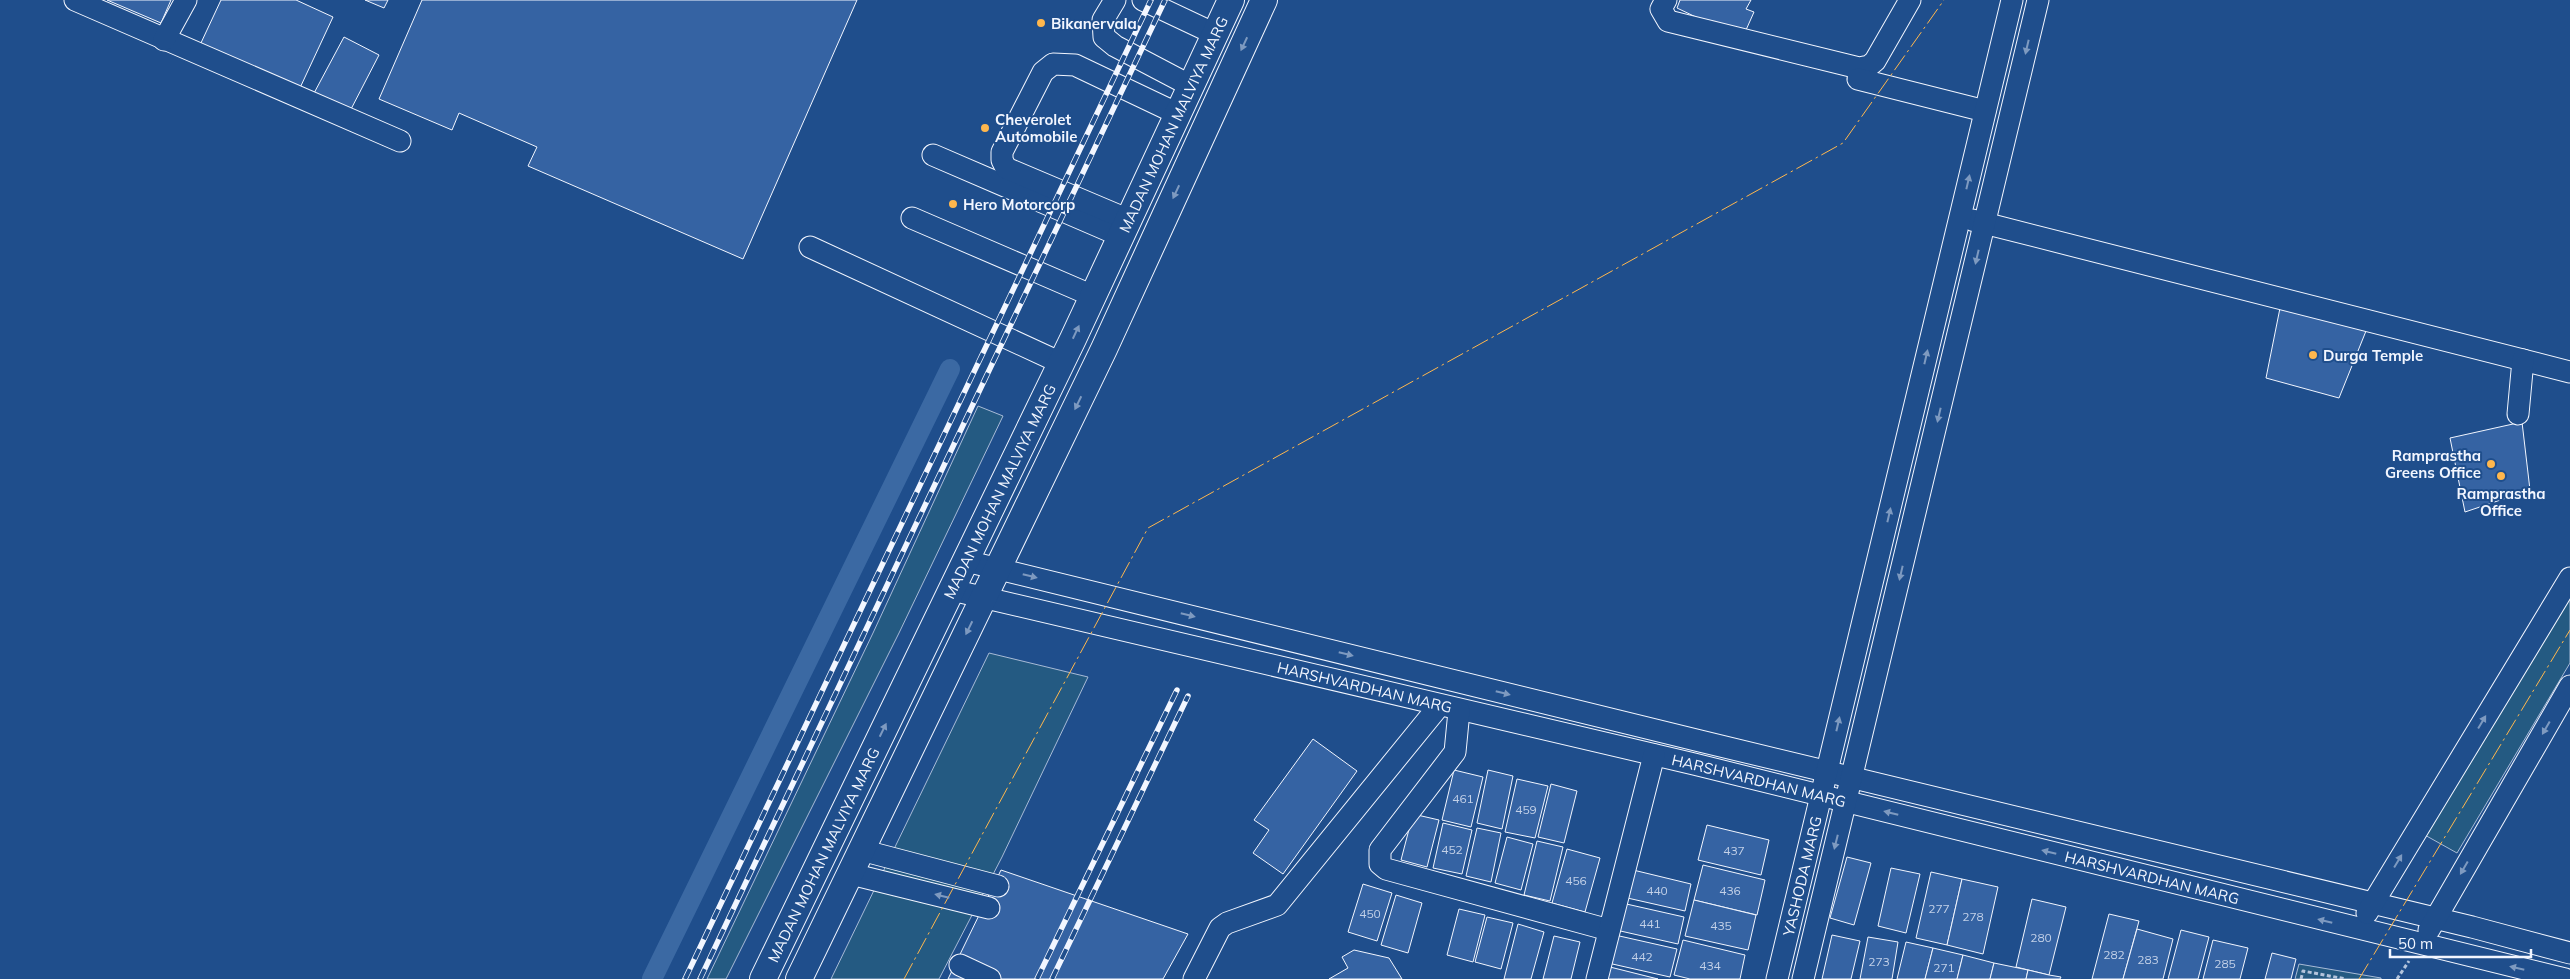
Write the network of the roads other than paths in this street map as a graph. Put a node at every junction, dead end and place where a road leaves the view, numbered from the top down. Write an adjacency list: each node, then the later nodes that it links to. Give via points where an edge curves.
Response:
1 (75, 0): 12 (street)
2 (186, 0): 12 (street)
3 (1115, 0): 14 (street, via 1103,20 1104,38)
4 (1143, 0): 11 (street)
5 (1231, 0): 11 (main road, MADAN MOHAN MALVIYA MARG)
6 (1264, 0): 30 (main road, MADAN MOHAN MALVIYA MARG, one-way to 30, via 1104,349)
7 (1666, 0): 8 (street, via 1661,9 1668,22 1859,68 1875,61)
8 (1910, 0)
9 (2012, 0): 15 (street, YASHODA MARG)
10 (2038, 0): 21 (street, YASHODA MARG, one-way to 21)
11 (1216, 34): 14 (main road, MADAN MOHAN MALVIYA MARG)
12 (164, 40): 17 (street)
13 (1858, 79): 15 (street)
14 (1191, 86): 16 (main road, MADAN MOHAN MALVIYA MARG)
15 (1985, 111): 19 (street, YASHODA MARG, one-way to 15)
16 (1178, 114): 22 (main road, MADAN MOHAN MALVIYA MARG); 22 (street, via 1075,65 1053,64 1043,72 1002,152 1006,168)
17 (400, 141)
18 (933, 155): 22 (street)
19 (1960, 217): 21 (street); 37 (street, YASHODA MARG, one-way to 19)
20 (912, 218): 24 (street)
21 (1985, 223): 25 (street); 38 (street, YASHODA MARG, one-way to 38)
22 (1125, 228): 24 (main road, MADAN MOHAN MALVIYA MARG)
23 (810, 247): 26 (street)
24 (1094, 296): 26 (main road, MADAN MOHAN MALVIYA MARG, one-way to 24)
25 (2523, 360): 27 (street); 28 (street)
26 (1062, 363): 29 (main road, MADAN MOHAN MALVIYA MARG)
27 (2570, 372)
28 (2518, 414)
29 (966, 561): 30 (street, HARSHVARDHAN MARG); 32 (main road, MADAN MOHAN MALVIYA MARG)
30 (998, 568): 33 (main road, MADAN MOHAN MALVIYA MARG); 37 (street, HARSHVARDHAN MARG, one-way to 37)
31 (2570, 578): 44 (street, one-way to 31)
32 (952, 590): 33 (street, HARSHVARDHAN MARG); 52 (main road, MADAN MOHAN MALVIYA MARG, one-way to 32)
33 (984, 597): 35 (street, HARSHVARDHAN MARG); 41 (main road, MADAN MOHAN MALVIYA MARG, one-way to 41)
34 (2570, 686): 46 (street, one-way to 46)
35 (1449, 708): 36 (street, HARSHVARDHAN MARG); 48 (street, via 1455,752 1380,850 1380,864 1386,869); 55 (street, via 1276,905 1220,928)
36 (1654, 755): 39 (street, HARSHVARDHAN MARG); 48 (street)
37 (1827, 772): 38 (street, HARSHVARDHAN MARG); 39 (street, YASHODA MARG)
38 (1852, 778): 40 (street, YASHODA MARG); 44 (street, HARSHVARDHAN MARG)
39 (1821, 796): 40 (street, HARSHVARDHAN MARG); 57 (street, YASHODA MARG)
40 (1846, 802): 47 (street, HARSHVARDHAN MARG, one-way to 40); 58 (street, YASHODA MARG, one-way to 58)
41 (861, 850): 42 (main road, MADAN MOHAN MALVIYA MARG); 43 (street)
42 (851, 874): 45 (street, one-way to 42); 53 (main road, MADAN MOHAN MALVIYA MARG)
43 (998, 886)
44 (2373, 903): 46 (street, HARSHVARDHAN MARG); 47 (street)
45 (989, 908)
46 (2436, 918): 49 (street); 50 (street, HARSHVARDHAN MARG)
47 (2357, 929): 49 (street, HARSHVARDHAN MARG)
48 (1609, 930): 56 (street)
49 (2420, 944): 59 (street, HARSHVARDHAN MARG, one-way to 49)
50 (2570, 953)
51 (960, 965): 54 (street)
52 (763, 979)
53 (799, 979)
54 (990, 979)
55 (1194, 979)
56 (1597, 979)
57 (1777, 979)
58 (1803, 979)
59 (2565, 979)

